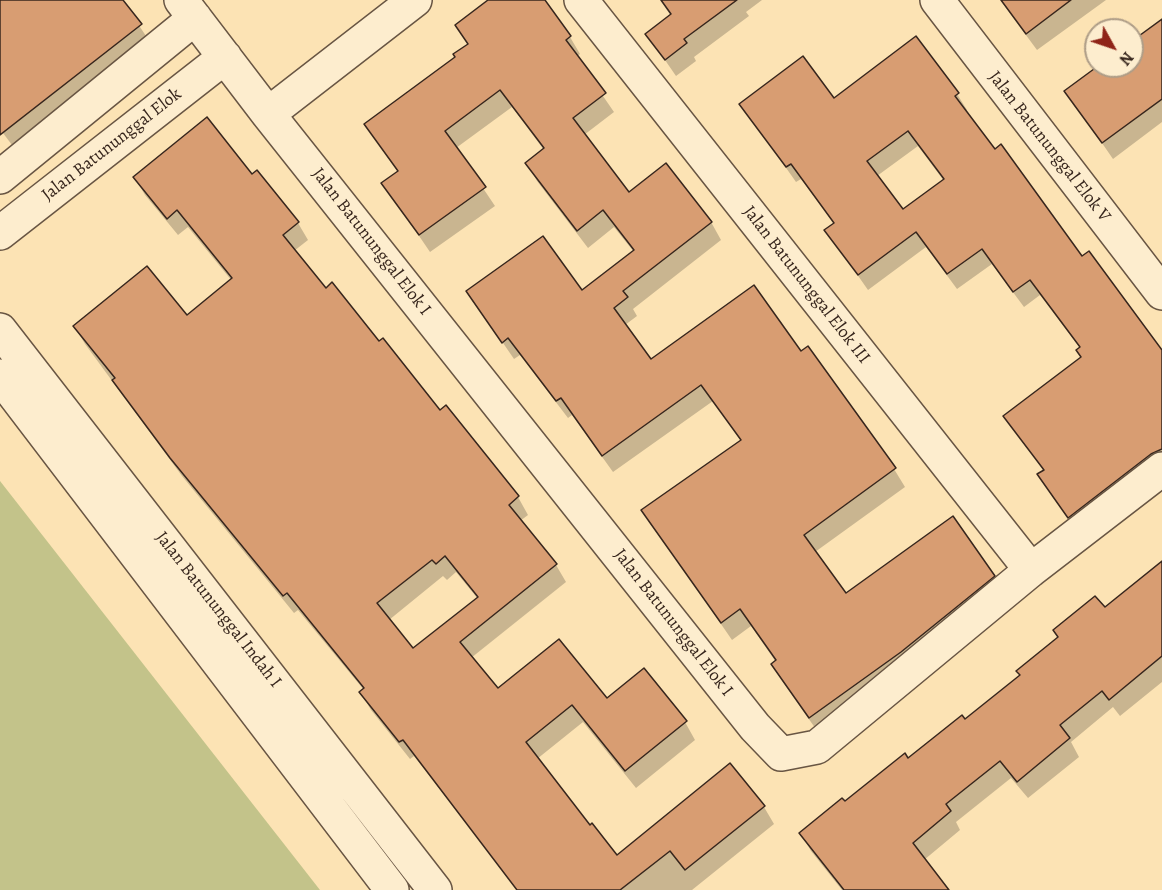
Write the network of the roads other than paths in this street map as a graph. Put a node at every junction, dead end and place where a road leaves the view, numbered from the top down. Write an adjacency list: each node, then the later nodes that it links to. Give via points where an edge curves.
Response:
1 (415, 0): 6 (street)
2 (581, 0): 13 (street, Jalan Batununggal Elok III)
3 (937, 0): 9 (street, Jalan Batununggal Elok V)
4 (188, 9): 5 (street); 7 (street)
5 (225, 57): 6 (street); 8 (street, Jalan Batununggal Elok)
6 (268, 114): 13 (street, Jalan Batununggal Elok I, via 755,727 781,754 817,747)
7 (0, 177)
8 (0, 233)
9 (1162, 293)
10 (0, 330): 15 (street, Jalan Batununggal Indah I)
11 (0, 376): 14 (street, Jalan Batununggal Indah I)
12 (1162, 469): 13 (street, Jalan Batununggal Elok I)
13 (1031, 570)
14 (392, 890)
15 (435, 890)

